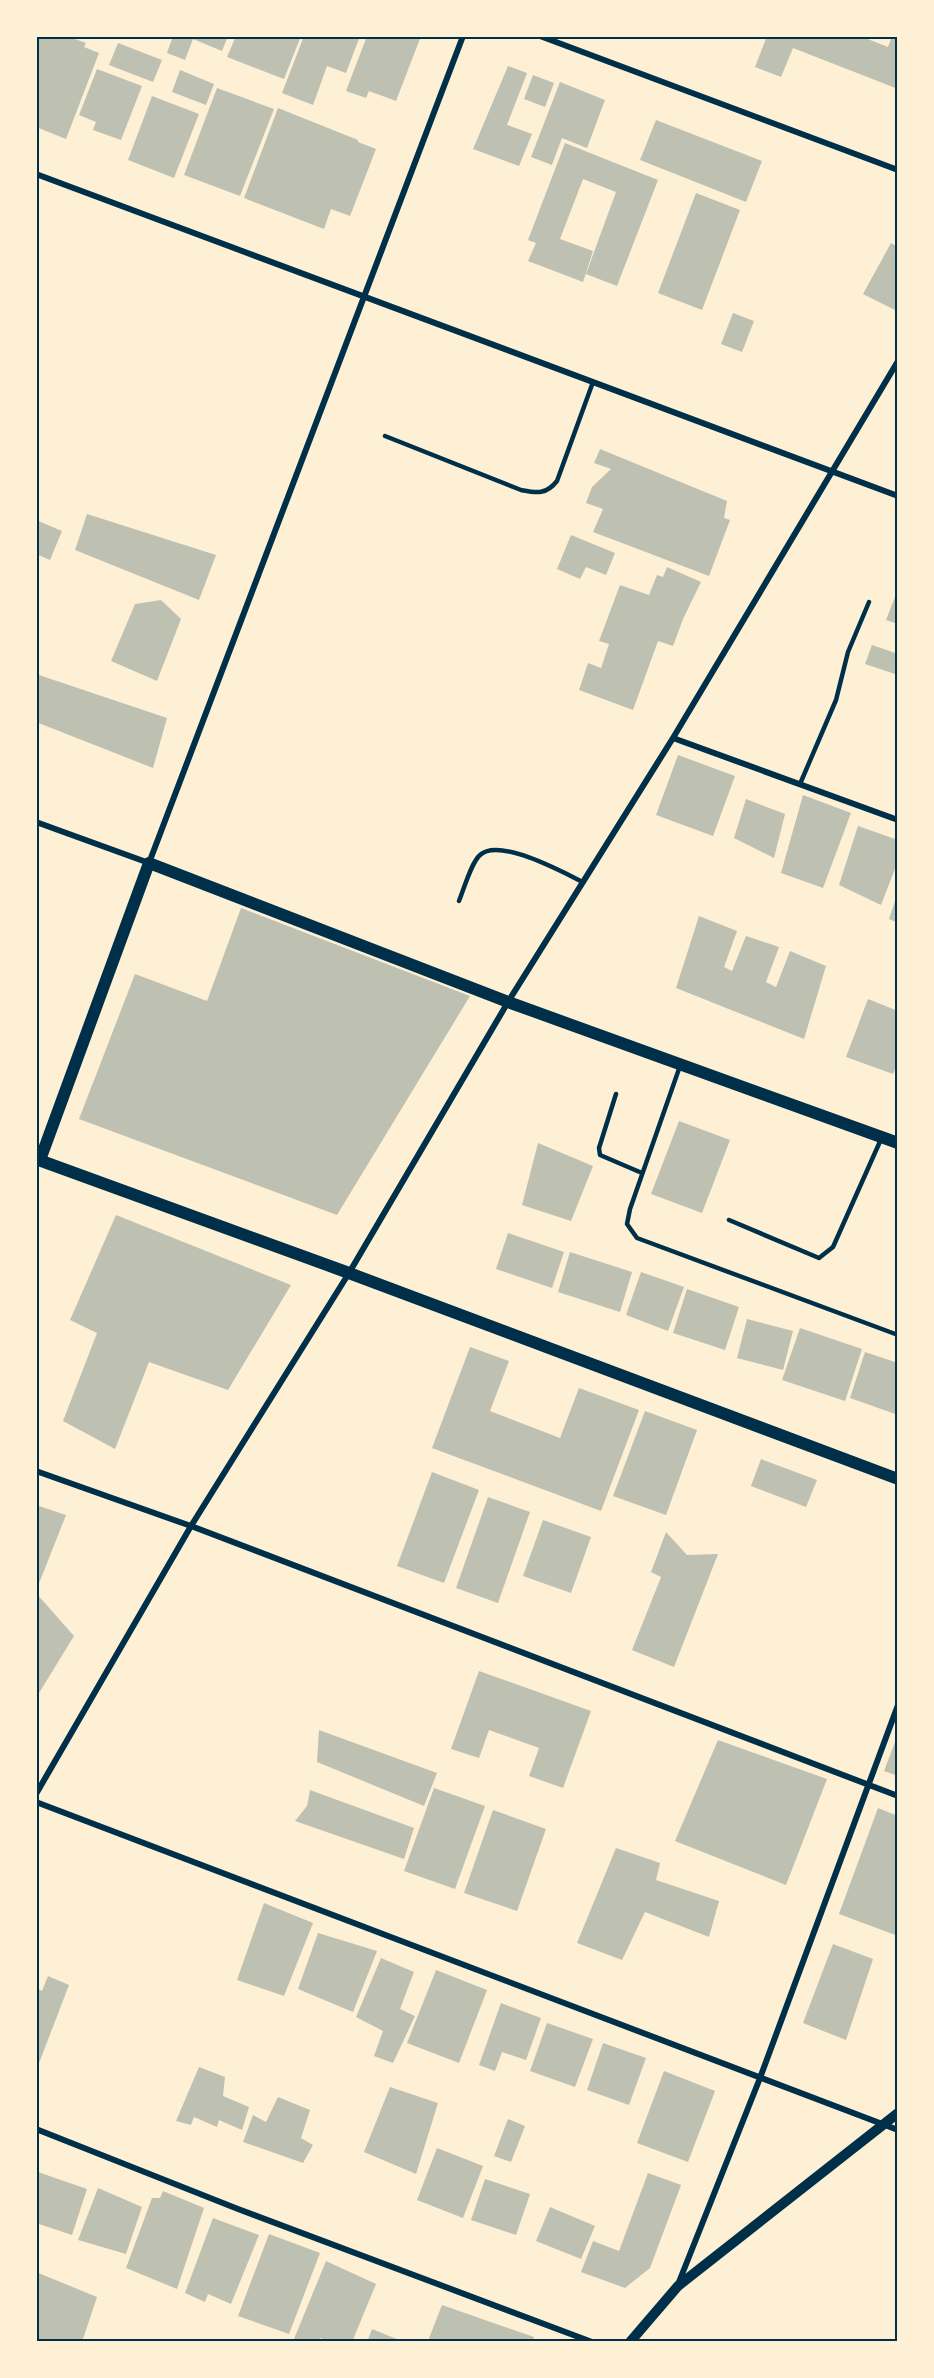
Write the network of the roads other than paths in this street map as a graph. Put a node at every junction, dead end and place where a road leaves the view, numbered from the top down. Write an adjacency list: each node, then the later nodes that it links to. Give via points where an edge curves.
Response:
1 (463, 36): 5 (street)
2 (540, 36): 3 (street)
3 (898, 170)
4 (36, 174): 5 (street)
5 (366, 297): 7 (street); 16 (street)
6 (898, 361): 9 (street)
7 (593, 382): 8 (lane, via 557,481 540,493 521,490); 9 (street)
8 (385, 436)
9 (832, 471): 10 (street); 12 (street)
10 (898, 496)
11 (869, 602): 13 (lane, via 848,652 836,700)
12 (673, 738): 13 (street); 17 (street)
13 (800, 784): 14 (street)
14 (898, 820)
15 (36, 822): 16 (street)
16 (149, 863): 19 (main road); 24 (main road)
17 (583, 882): 18 (lane, via 504,849 492,849 477,856); 19 (street)
18 (459, 901)
19 (508, 1002): 20 (main road); 27 (street)
20 (681, 1064): 22 (main road); 25 (lane)
21 (616, 1094): 25 (lane, via 598,1148 600,1155)
22 (882, 1137): 23 (main road); 26 (lane, via 833,1247 819,1258)
23 (898, 1143)
24 (37, 1163): 27 (main road)
25 (642, 1173): 28 (lane, via 627,1224 637,1239)
26 (729, 1220)
27 (349, 1273): 30 (main road); 31 (street)
28 (898, 1335)
29 (36, 1471): 31 (street)
30 (898, 1479)
31 (191, 1526): 33 (street); 34 (street)
32 (898, 1705): 33 (street)
33 (867, 1784): 35 (street); 37 (street)
34 (36, 1794)
35 (898, 1796)
36 (36, 1802): 37 (street)
37 (760, 2078): 39 (street); 42 (street)
38 (898, 2113): 39 (street)
39 (885, 2125): 41 (street); 42 (street)
40 (36, 2129): 43 (street)
41 (898, 2130)
42 (678, 2286): 44 (street)
43 (592, 2342)
44 (630, 2342)

